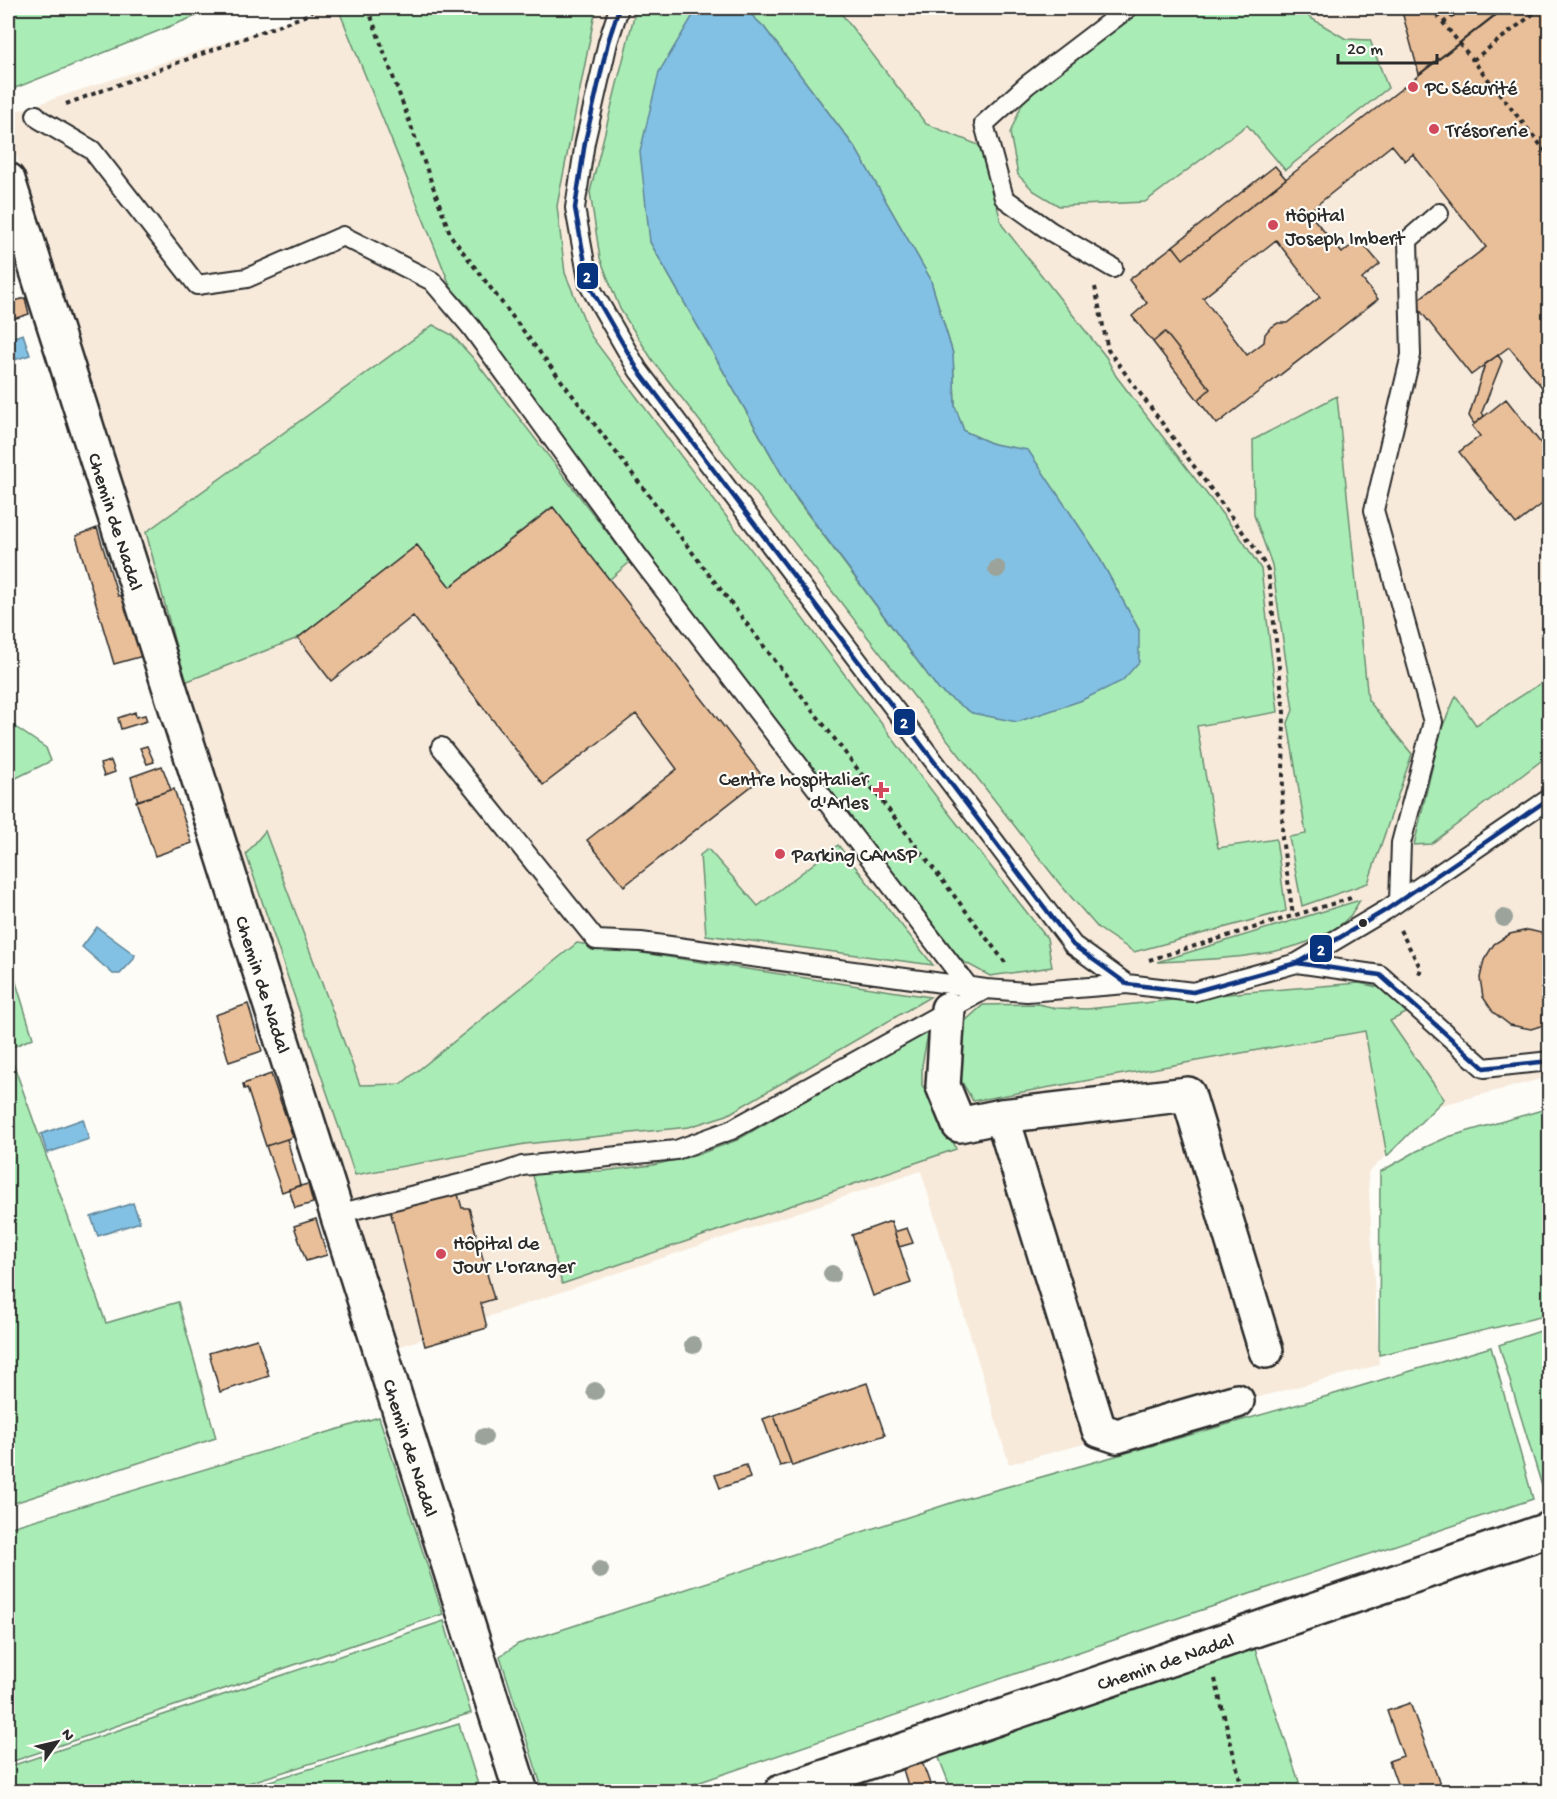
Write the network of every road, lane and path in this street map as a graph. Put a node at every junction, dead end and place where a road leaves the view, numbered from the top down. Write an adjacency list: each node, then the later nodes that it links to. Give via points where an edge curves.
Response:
1 (316, 8): 10 (path, via 307,15)
2 (368, 8): 24 (path, via 451,236)
3 (619, 8): 22 (lane, via 588,131 575,208 589,285 638,370 1073,945)
4 (1128, 8): 16 (lane, via 1027,85 984,124 1004,198)
5 (1435, 8): 8 (path)
6 (1463, 8): 8 (path)
7 (1541, 8): 9 (path)
8 (1443, 23): 9 (path)
9 (1473, 60): 12 (path)
10 (36, 115): 25 (lane, via 92,150 197,285 247,278 343,236 432,281 471,327)
11 (1550, 145): 12 (path)
12 (1544, 150): 13 (path)
13 (1550, 157)
14 (8, 180): 28 (street, Chemin de Nadal)
15 (1439, 213): 19 (lane, via 1408,240 1411,355 1374,510 1433,722 1401,843)
16 (1113, 268): 20 (path, via 1095,287 1108,350 1268,570 1284,712 1282,838)
17 (441, 747): 25 (lane, via 596,940 641,942)
18 (1550, 798): 19 (lane)
19 (1400, 901): 21 (lane)
20 (1293, 916)
21 (1297, 963): 22 (lane, via 1193,992); 26 (lane, via 1380,975 1484,1068)
22 (1127, 984): 24 (lane)
23 (987, 989): 24 (lane); 25 (lane); 25 (lane)
24 (1027, 992)
25 (958, 998): 27 (street, via 943,1086 959,1125); 28 (lane, via 731,1130 676,1150 522,1166)
26 (1550, 1061)
27 (1002, 1116): 29 (street, via 1188,1094); 30 (street, via 1099,1430 1116,1436)
28 (338, 1214): 33 (street, Chemin de Nadal)
29 (1266, 1351)
30 (1237, 1401)
31 (1550, 1528): 32 (street, Chemin de Nadal)
32 (1207, 1646): 34 (street, Chemin de Nadal); 35 (path)
33 (520, 1791)
34 (781, 1791)
35 (1243, 1791)

